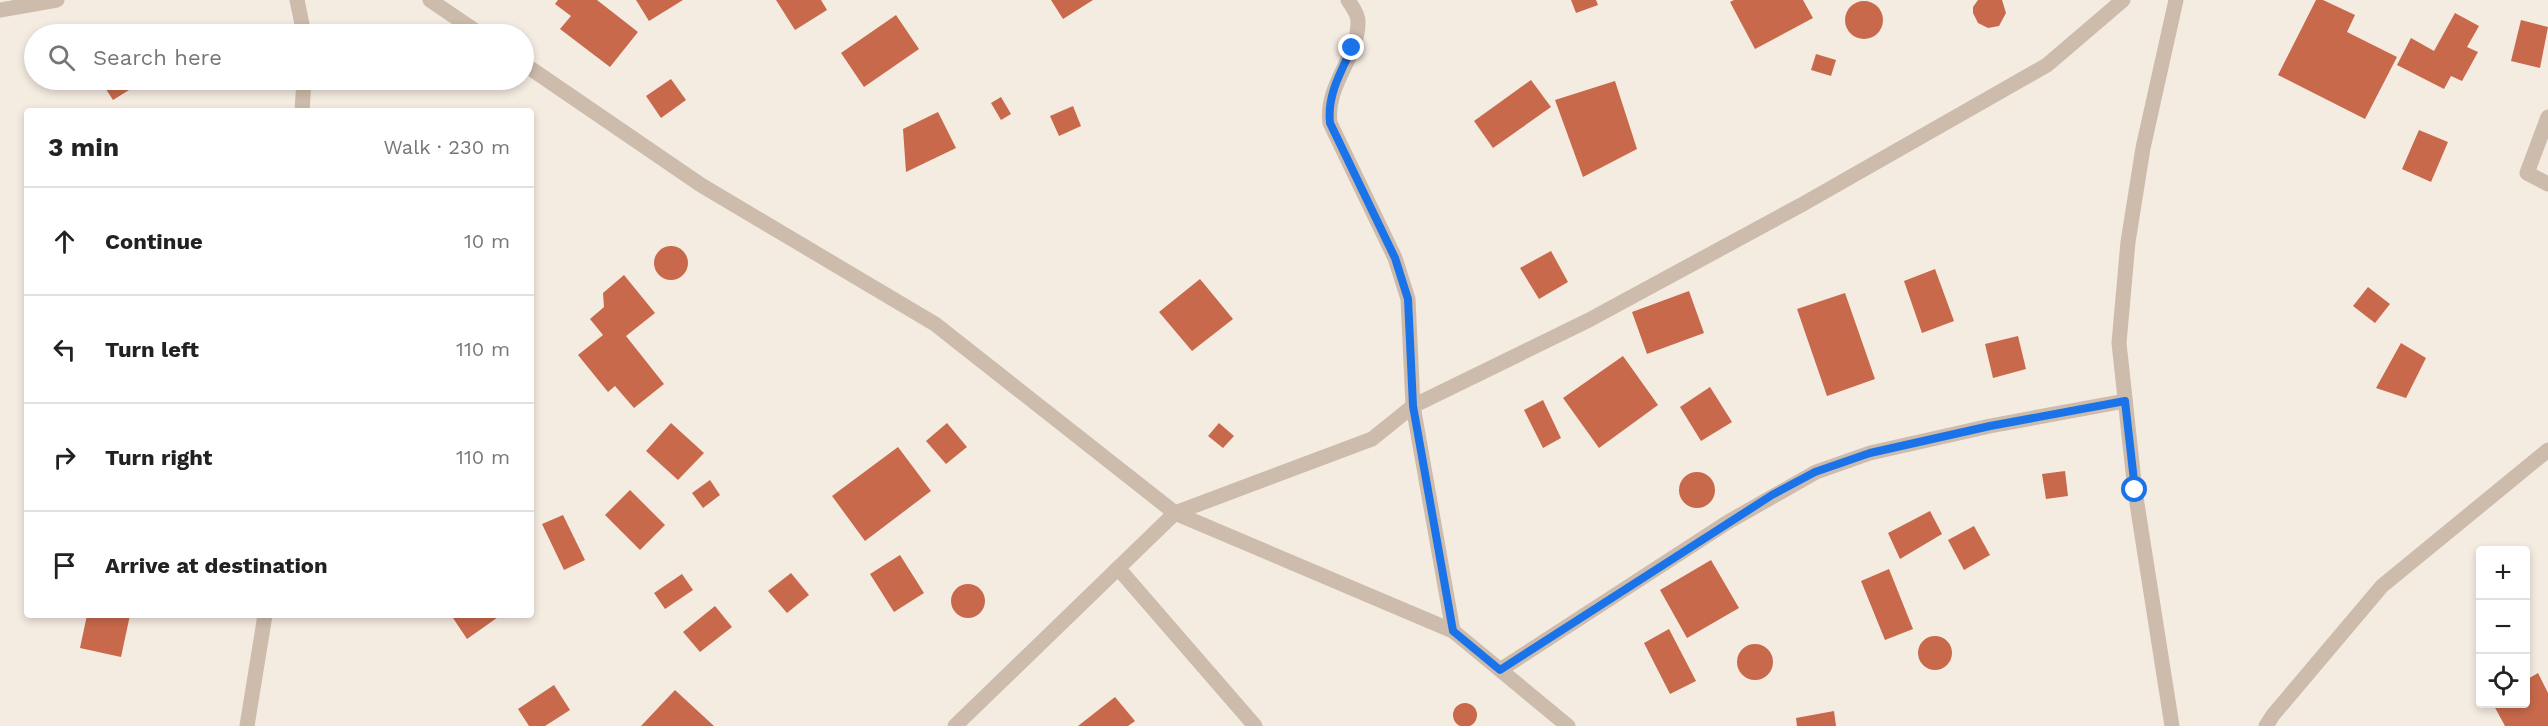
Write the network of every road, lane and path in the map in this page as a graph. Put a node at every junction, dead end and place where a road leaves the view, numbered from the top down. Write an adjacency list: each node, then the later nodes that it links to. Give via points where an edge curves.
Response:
1 (57, 0): 7 (street)
2 (297, 0): 8 (street)
3 (429, 0): 9 (street)
4 (1348, 0): 16 (street, via 1358,19 1357,32 1332,93 1330,123 1395,258 1408,299)
5 (2123, 0): 16 (street, via 2047,65 1589,320)
6 (2176, 0): 15 (street, via 2128,242 2119,343)
7 (0, 10)
8 (302, 24)
9 (465, 24)
10 (534, 71): 18 (street, via 701,185 935,324)
11 (303, 90): 12 (street)
12 (302, 108)
13 (2548, 117): 14 (street, via 2527,173)
14 (2548, 184)
15 (2125, 401): 22 (street, via 1870,453 1815,472 1728,522); 27 (street)
16 (1413, 406): 18 (street, via 1372,439); 21 (street)
17 (2548, 450): 28 (street, via 2382,586)
18 (1175, 513): 19 (street); 21 (street)
19 (1118, 568): 24 (street); 25 (street)
20 (265, 618): 23 (street)
21 (1453, 631): 22 (street)
22 (1500, 670): 26 (street)
23 (247, 726)
24 (956, 726)
25 (1254, 726)
26 (1568, 726)
27 (2172, 726)
28 (2266, 726)

